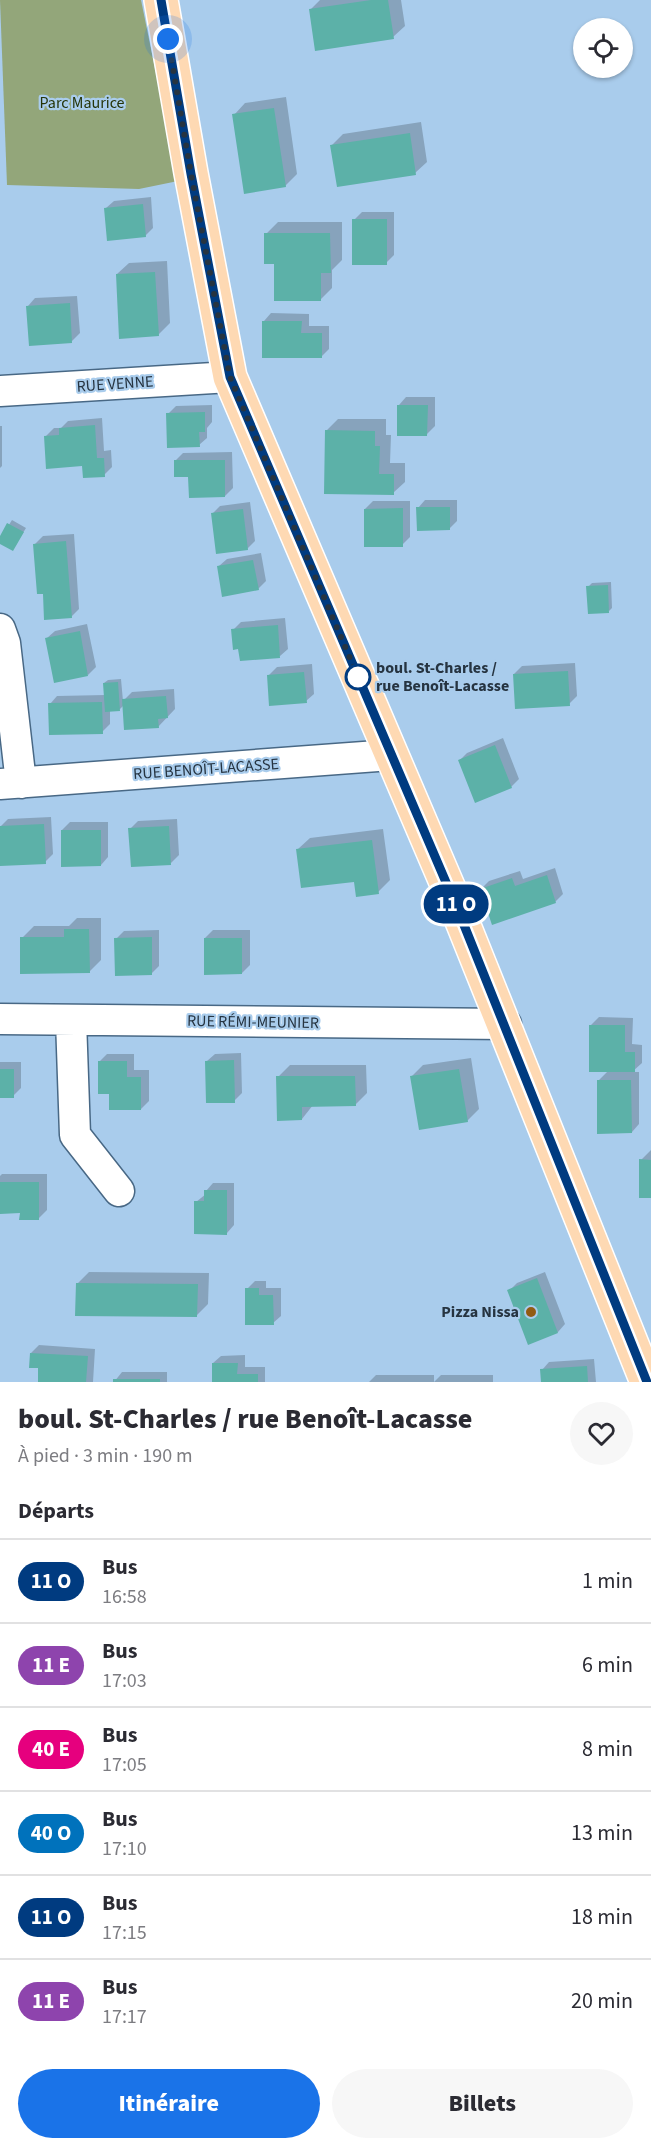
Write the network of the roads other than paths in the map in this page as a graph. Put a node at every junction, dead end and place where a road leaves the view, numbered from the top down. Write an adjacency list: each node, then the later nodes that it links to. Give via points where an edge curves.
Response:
1 (161, 0): 2 (main road)
2 (230, 377): 3 (street, RUE VENNE); 5 (main road)
3 (0, 391)
4 (0, 629): 6 (street, RUE BENOÎT-LACASSE, via 5,643)
5 (391, 755): 6 (street, RUE BENOÎT-LACASSE); 9 (main road)
6 (10, 783)
7 (0, 1019): 8 (street, RUE RÉMI-MEUNIER)
8 (71, 1020): 9 (street, RUE RÉMI-MEUNIER); 10 (street, via 75,1135)
9 (506, 1024): 11 (main road)
10 (120, 1191)
11 (647, 1382)

